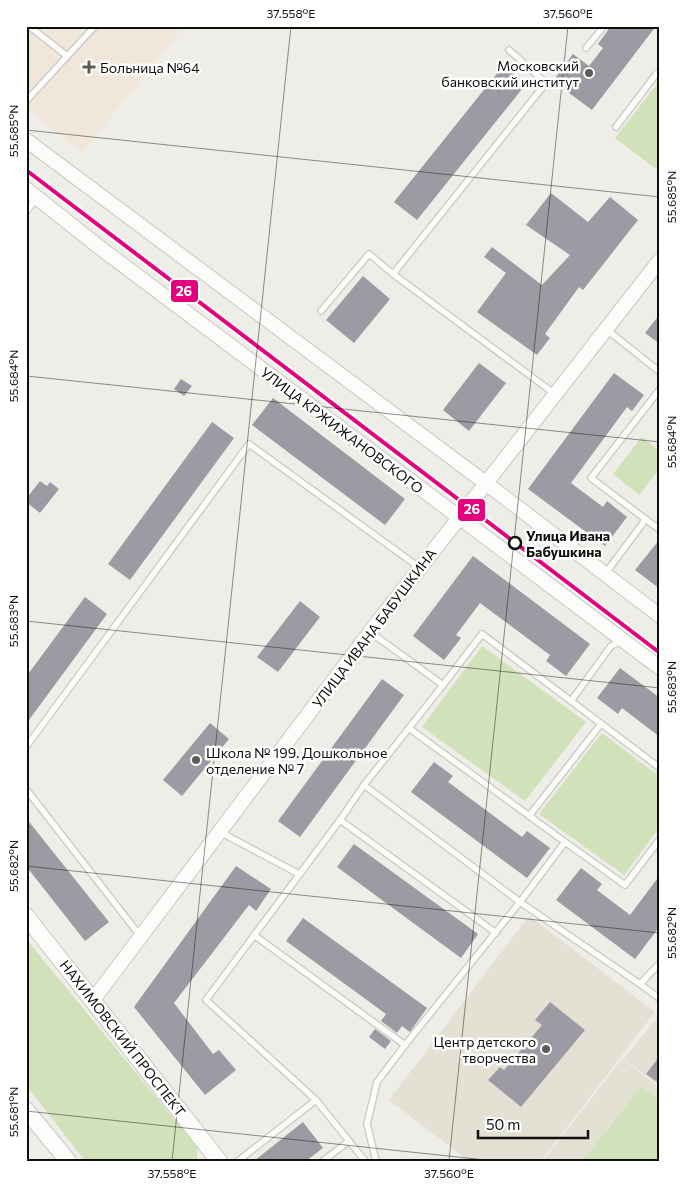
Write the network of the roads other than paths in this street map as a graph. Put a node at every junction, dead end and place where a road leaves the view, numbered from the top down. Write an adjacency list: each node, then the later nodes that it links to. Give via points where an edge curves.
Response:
1 (29, 26): 6 (lane)
2 (95, 26): 6 (lane)
3 (604, 26): 4 (lane)
4 (586, 48)
5 (509, 50): 14 (lane, via 546,83)
6 (67, 56): 8 (lane)
7 (659, 73): 9 (lane)
8 (26, 101)
9 (616, 127)
10 (26, 140): 20 (street)
11 (32, 193): 12 (lane); 21 (street, УЛИЦА КРЖИЖАНОВСКОГО, via 103,250)
12 (26, 212)
13 (660, 260): 16 (street, УЛИЦА ИВАНА БАБУШКИНА)
14 (394, 274): 15 (lane, via 369,254); 19 (lane)
15 (321, 311)
16 (606, 330): 17 (lane); 19 (street, УЛИЦА ИВАНА БАБУШКИНА)
17 (660, 372)
18 (660, 389): 22 (lane, via 591,478)
19 (556, 394): 20 (street, УЛИЦА ИВАНА БАБУШКИНА)
20 (487, 484): 21 (street, УЛИЦА ИВАНА БАБУШКИНА); 25 (street)
21 (460, 517): 24 (street, УЛИЦА ИВАНА БАБУШКИНА); 28 (street, УЛИЦА КРЖИЖАНОВСКОГО)
22 (646, 519): 23 (lane); 25 (lane)
23 (660, 530)
24 (420, 568): 27 (street, УЛИЦА ИВАНА БАБУШКИНА); 34 (lane, via 249,444)
25 (605, 574): 26 (street)
26 (660, 616)
27 (370, 632): 30 (lane); 40 (street, УЛИЦА ИВАНА БАБУШКИНА)
28 (623, 640): 29 (street, УЛИЦА КРЖИЖАНОВСКОГО); 31 (lane, via 611,646)
29 (660, 668)
30 (443, 685): 31 (lane, via 482,634); 33 (lane)
31 (571, 701): 32 (lane)
32 (601, 724): 35 (lane); 38 (lane)
33 (410, 729): 36 (lane); 38 (lane)
34 (26, 748)
35 (660, 768)
36 (364, 784): 39 (lane); 44 (lane)
37 (26, 789): 48 (lane)
38 (529, 816): 42 (lane)
39 (340, 820): 43 (lane); 46 (lane)
40 (220, 832): 43 (lane); 48 (street, УЛИЦА ИВАНА БАБУШКИНА)
41 (660, 839): 42 (lane, via 624,885)
42 (564, 842): 44 (lane)
43 (299, 874): 47 (lane)
44 (520, 902): 46 (lane); 50 (lane)
45 (26, 916): 52 (main road, НАХИМОВСКИЙ ПРОСПЕКТ)
46 (496, 933): 53 (lane)
47 (254, 935): 53 (lane); 54 (lane, via 206,1000)
48 (141, 937): 52 (street, УЛИЦА ИВАНА БАБУШКИНА)
49 (660, 963): 50 (lane)
50 (640, 984): 51 (lane)
51 (660, 999)
52 (93, 1000): 57 (main road, НАХИМОВСКИЙ ПРОСПЕКТ)
53 (405, 1045): 62 (lane, via 377,1082 367,1124)
54 (316, 1100): 56 (lane); 59 (lane)
55 (26, 1110): 58 (main road)
56 (349, 1141): 60 (lane); 61 (lane)
57 (214, 1158)
58 (68, 1161)
59 (238, 1161)
60 (324, 1161)
61 (365, 1161)
62 (376, 1161)

